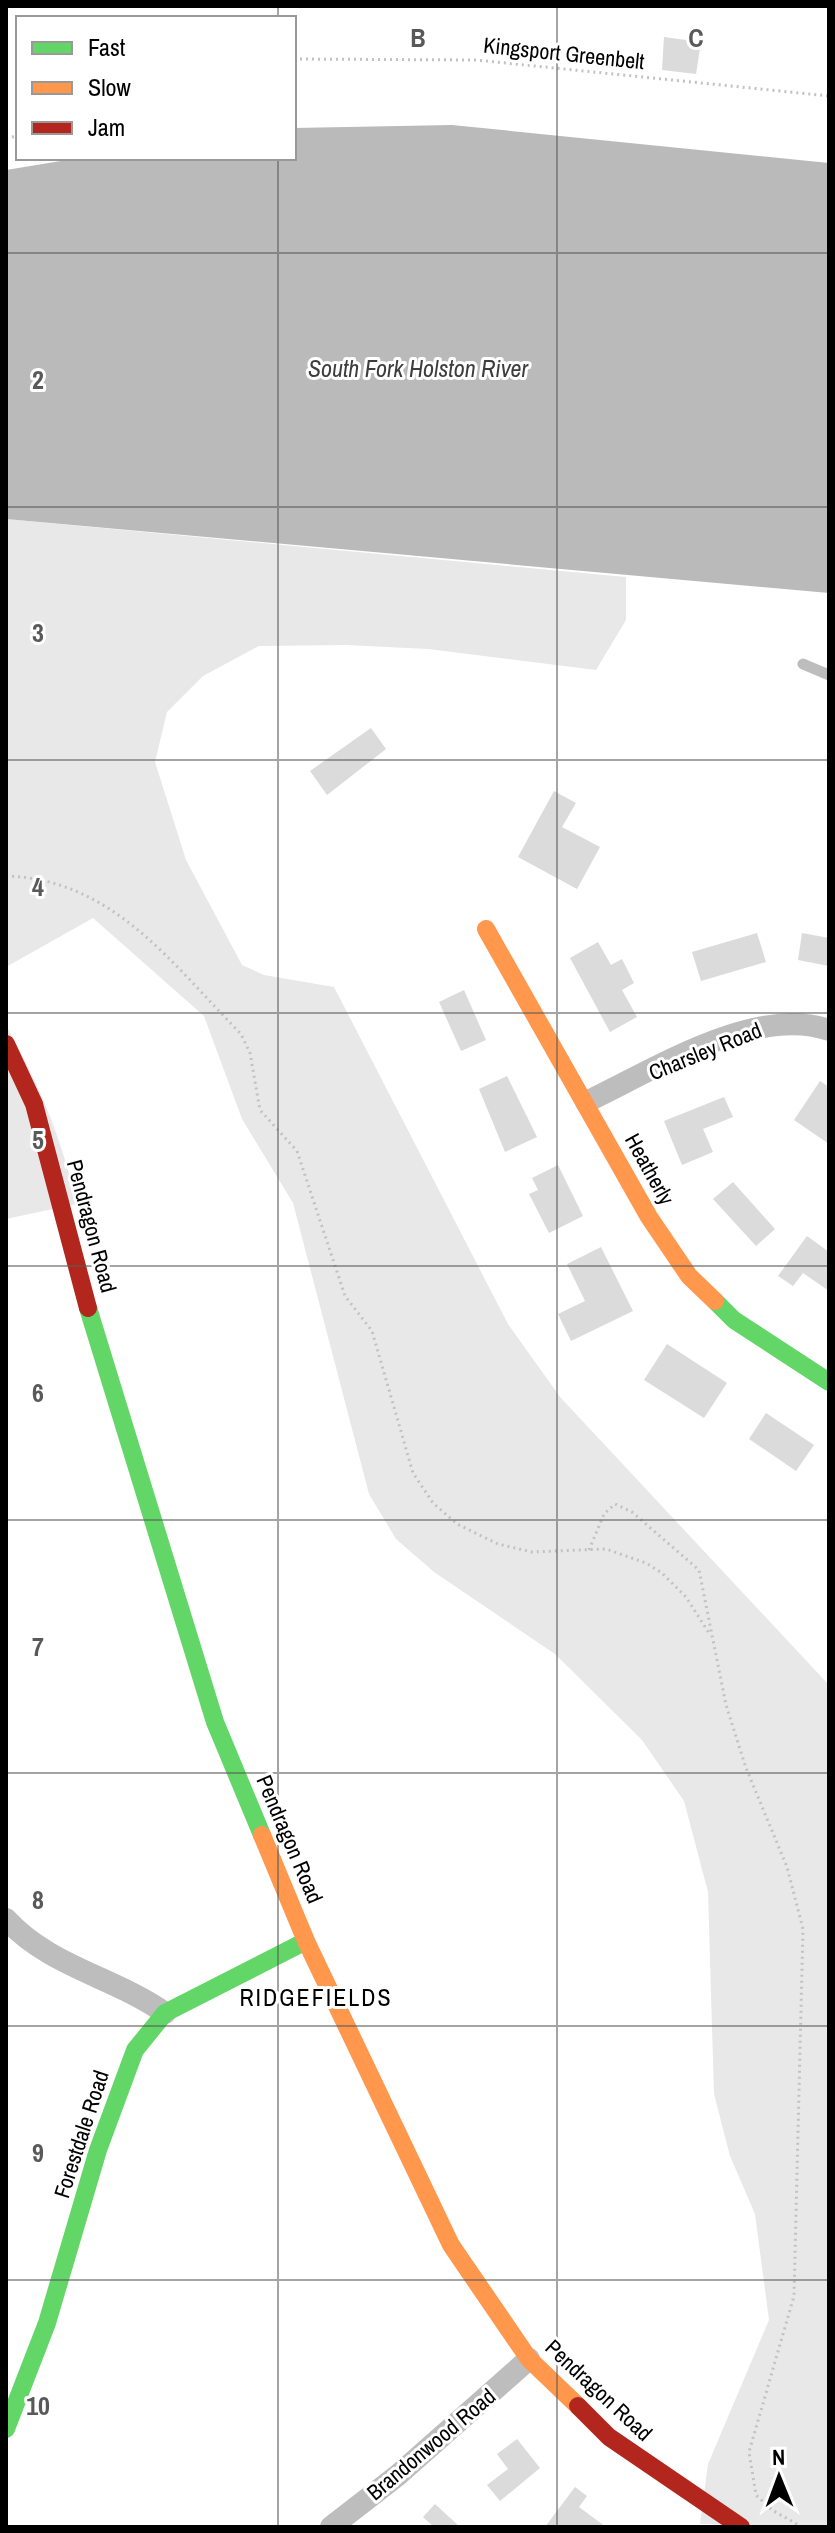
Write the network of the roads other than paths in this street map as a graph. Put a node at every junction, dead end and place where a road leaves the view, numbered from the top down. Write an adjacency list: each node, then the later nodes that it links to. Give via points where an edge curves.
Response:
1 (803, 664): 2 (lane)
2 (829, 675)
3 (486, 929): 6 (street, Heatherly)
4 (829, 1030): 6 (street, Charsley Road, via 787,1023 741,1032)
5 (6, 1044): 9 (street, Pendragon Road, via 34,1104 108,1381 215,1722)
6 (586, 1102): 7 (street, Heatherly, via 649,1217 689,1276 734,1320)
7 (829, 1382)
8 (6, 1919): 10 (street, via 51,1956 144,1998)
9 (306, 1941): 10 (street, Forestdale Road); 11 (street, Pendragon Road, via 451,2245)
10 (165, 2013): 12 (street, Forestdale Road, via 135,2050 120,2084 47,2323)
11 (529, 2359): 13 (street, Brandonwood Road, via 440,2440); 14 (street, Pendragon Road, via 609,2437)
12 (6, 2429)
13 (331, 2527)
14 (741, 2527)

